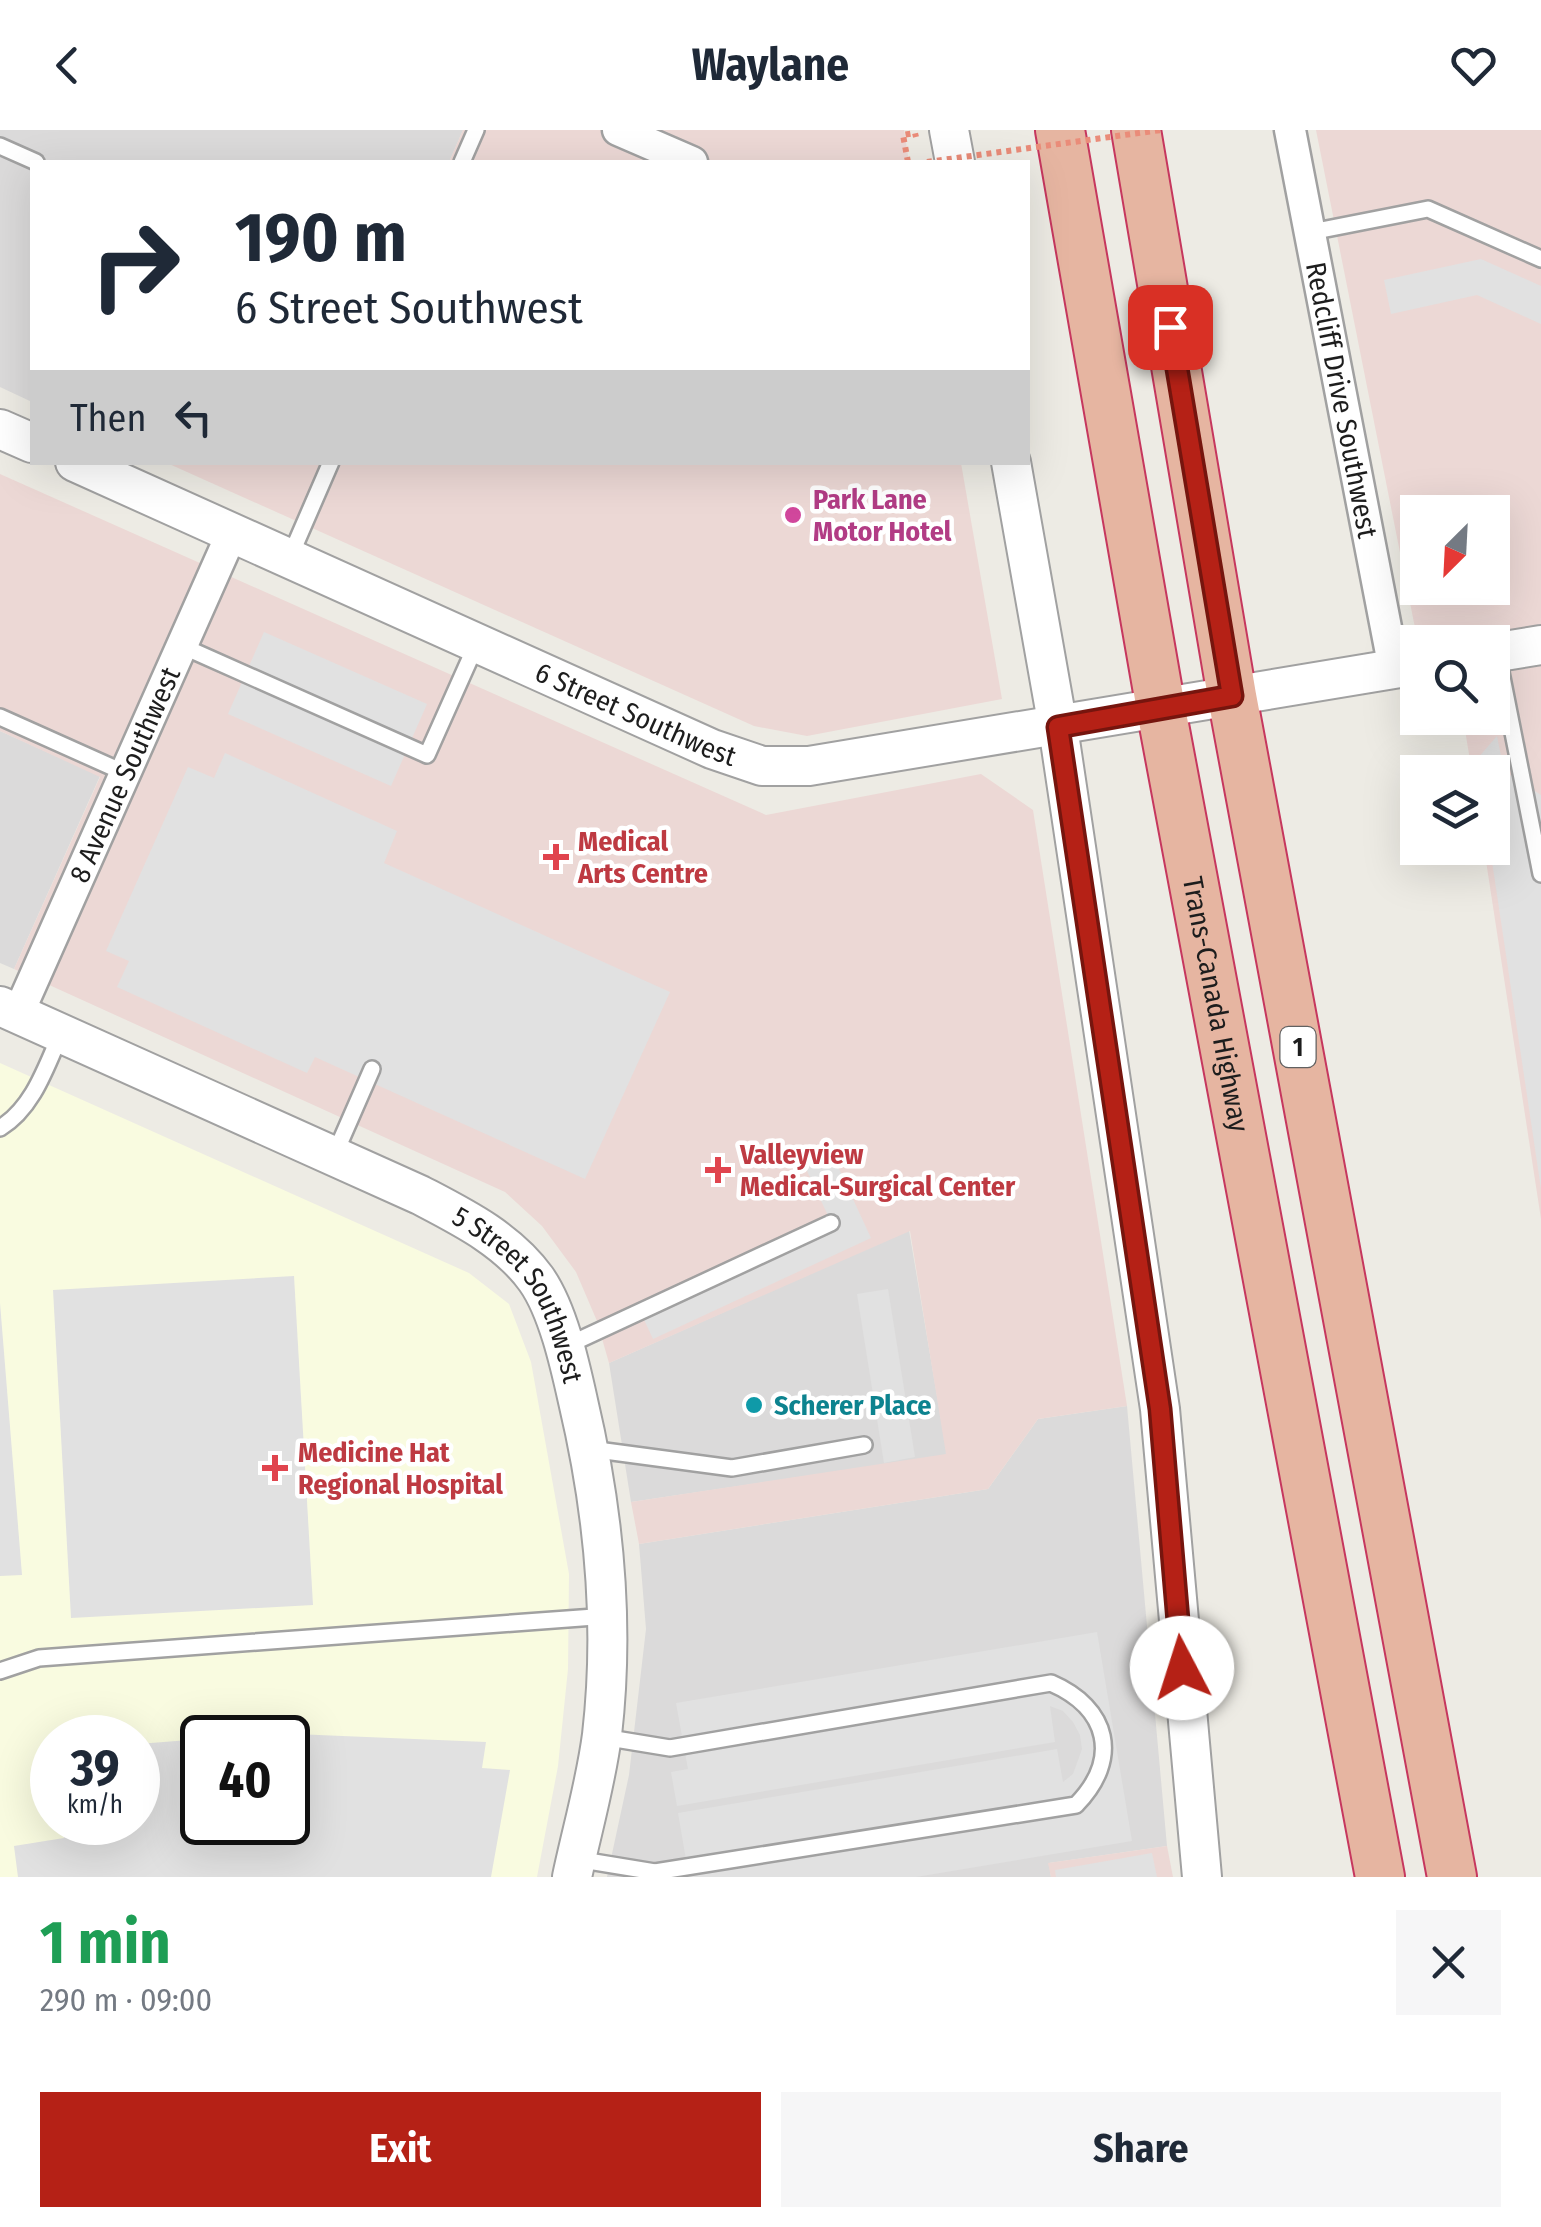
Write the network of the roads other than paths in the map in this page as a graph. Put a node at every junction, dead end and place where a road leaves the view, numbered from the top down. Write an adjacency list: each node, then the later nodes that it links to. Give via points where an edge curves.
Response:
1 (476, 130): 10 (lane)
2 (618, 130): 11 (street)
3 (964, 130): 13 (street)
4 (1060, 130): 30 (highway, Trans-Canada Highway)
5 (1136, 130): 29 (highway, 1)
6 (1290, 130): 14 (street, Redcliff Drive Southwest)
7 (932, 132): 12 (street)
8 (0, 146): 9 (lane)
9 (32, 160)
10 (463, 160)
11 (687, 160)
12 (953, 160)
13 (968, 160)
14 (1311, 232): 15 (lane, via 1428,209); 23 (street, Redcliff Drive Southwest)
15 (1541, 260)
16 (0, 429): 17 (street)
17 (30, 443)
18 (82, 465): 21 (street, 6 Street Southwest)
19 (330, 465): 22 (lane)
20 (1013, 465): 33 (street)
21 (232, 533): 22 (street, 6 Street Southwest); 26 (street, 8 Avenue Southwest)
22 (289, 559): 24 (street, 6 Street Southwest)
23 (1400, 640)
24 (477, 644): 26 (lane, via 427,755); 33 (street, 6 Street Southwest, via 762,766 809,766)
25 (1541, 645): 27 (street)
26 (182, 646): 34 (street, 8 Avenue Southwest)
27 (1510, 650)
28 (1400, 668): 29 (street, 6 Street Southwest)
29 (1232, 696): 30 (street, 6 Street Southwest); 51 (highway, 1)
30 (1161, 709): 33 (street, 6 Street Southwest); 50 (highway, Trans-Canada Highway)
31 (0, 717): 34 (lane)
32 (1510, 725): 35 (lane)
33 (1058, 727): 49 (street, via 1160,1409)
34 (125, 774): 36 (street, 8 Avenue Southwest)
35 (1541, 874)
36 (9, 1010): 37 (street, 5 Street Southwest)
37 (61, 1033): 39 (lane, via 36,1090); 40 (street, 5 Street Southwest)
38 (372, 1069): 40 (lane)
39 (0, 1128)
40 (334, 1156): 42 (street, 5 Street Southwest, via 487,1230 536,1280)
41 (831, 1223): 42 (lane)
42 (566, 1346): 44 (street, 5 Street Southwest)
43 (864, 1445): 44 (lane, via 732,1468)
44 (590, 1449): 45 (street, 5 Street Southwest)
45 (608, 1616): 46 (lane, via 39,1658); 47 (street, 5 Street Southwest)
46 (0, 1671)
47 (602, 1736): 48 (street, 5 Street Southwest); 48 (lane, via 670,1748 1051,1684 1089,1706 1104,1750 1093,1788 1076,1805 655,1872)
48 (574, 1868)
49 (1202, 1877)
50 (1380, 1877)
51 (1452, 1877)

